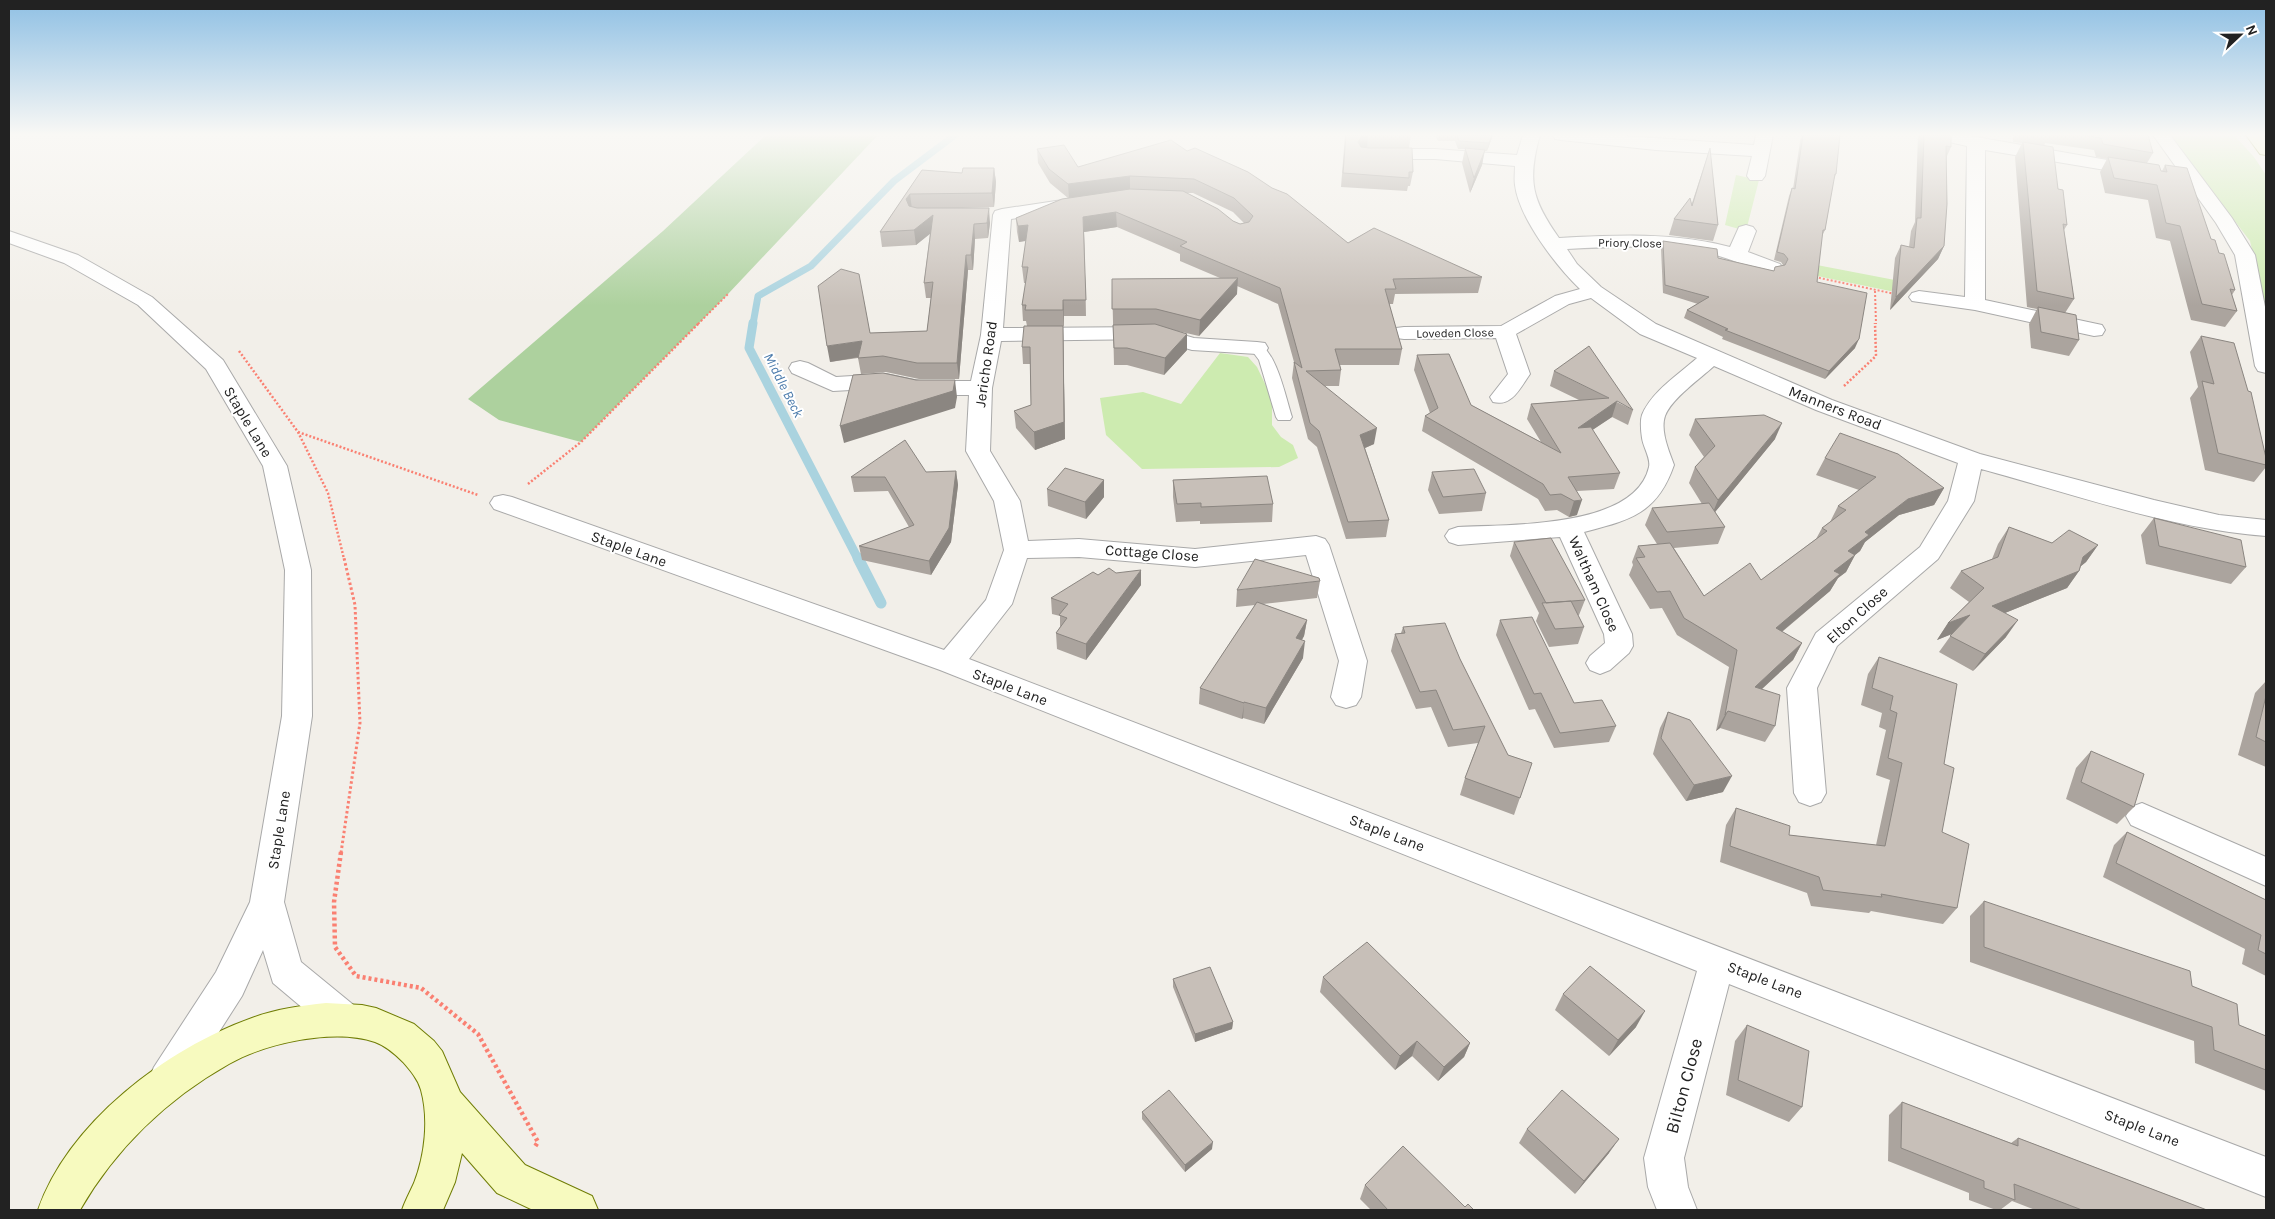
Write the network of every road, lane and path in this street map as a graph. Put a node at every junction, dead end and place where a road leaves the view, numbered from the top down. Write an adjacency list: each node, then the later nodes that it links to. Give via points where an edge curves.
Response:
1 (1526, 192): 7 (street, Manners Road, via 1533,214)
2 (1976, 192): 14 (street)
3 (2202, 192): 21 (street, via 2245,255)
4 (1083, 203): 18 (street, Jericho Road, via 992,215)
5 (1746, 231): 8 (street)
6 (9, 237): 39 (street, Staple Lane, via 71,259 145,301 215,365 275,466 298,570 297,716)
7 (1552, 244): 8 (street, Priory Close, via 1611,241 1688,244); 10 (street, Manners Road, via 1570,268)
8 (1737, 254): 9 (street, Priory Close)
9 (1773, 268): 11 (path)
10 (1594, 291): 16 (street, Loveden Close, via 1562,300); 20 (street, Manners Road, via 1648,329)
11 (1875, 291): 13 (path); 25 (path, via 1876,356)
12 (728, 294): 28 (path, via 581,442)
13 (1919, 297): 14 (street)
14 (1975, 304): 15 (street)
15 (2094, 330)
16 (1506, 332): 17 (street, Loveden Close); 24 (street, Loveden Close, via 1519,374)
17 (1404, 333)
18 (992, 335): 19 (street, via 1156,333 1192,344); 23 (street, Jericho Road)
19 (1257, 348): 26 (lane, via 1266,359)
20 (1711, 357): 25 (street, Manners Road); 29 (street, Waltham Close, via 1661,402 1653,417 1654,440 1662,465 1655,484 1639,503 1607,518)
21 (2266, 366)
22 (800, 368): 23 (street, via 833,384 886,381 919,388)
23 (980, 388): 32 (street, Jericho Road, via 978,451 1007,501)
24 (1501, 397)
25 (1824, 405): 27 (street, Manners Road)
26 (1284, 416)
27 (1971, 459): 30 (street, Manners Road, via 2154,508 2219,523); 36 (street, Elton Close, via 1962,501 1929,553 1826,640 1802,688)
28 (503, 504): 33 (street, Staple Lane); 44 (path, via 298,432 328,493 355,605 360,723 334,902 335,947 356,976 422,988 478,1034)
29 (1569, 528): 31 (street, Waltham Close); 34 (street, Waltham Close, via 1618,634 1618,646)
30 (2266, 528)
31 (1458, 536)
32 (1017, 550): 33 (street, via 998,604); 35 (street, Cottage Close, via 1079,548 1195,558 1312,535 1353,661)
33 (950, 663): 40 (street, Staple Lane)
34 (1600, 663)
35 (1346, 697)
36 (1810, 793)
37 (2142, 816): 38 (street)
38 (2266, 872)
39 (267, 902): 41 (street, Staple Lane, via 286,971); 42 (street, Staple Lane, via 229,984)
40 (1718, 961): 45 (street, Staple Lane); 49 (street, Bilton Close, via 1664,1158 1668,1187)
41 (343, 1019): 42 (main road, via 309,1020 273,1028 200,1060); 43 (main road, via 373,1024 399,1035 420,1051 435,1074)
42 (165, 1084): 46 (main road, via 102,1143)
43 (444, 1102): 47 (main road, via 439,1168); 48 (main road, via 510,1179)
44 (538, 1142)
45 (2266, 1177)
46 (58, 1210)
47 (422, 1210)
48 (578, 1210)
49 (1677, 1210)

